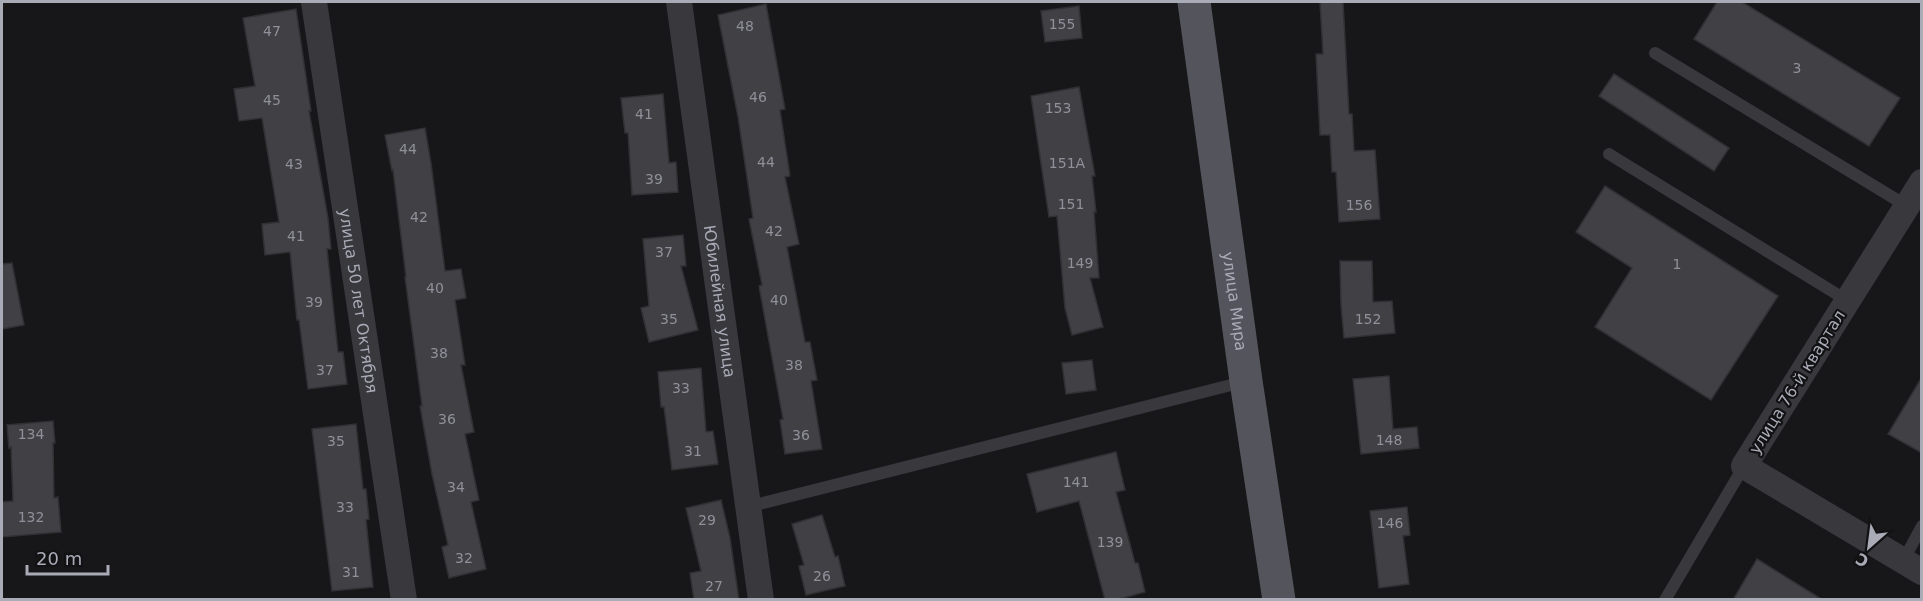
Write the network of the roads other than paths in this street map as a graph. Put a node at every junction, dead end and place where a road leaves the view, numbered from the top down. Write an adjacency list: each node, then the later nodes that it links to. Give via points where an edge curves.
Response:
1 (314, 2): 14 (street, улица 50 лет Октября)
2 (679, 2): 11 (street, Юбилейная улица)
3 (1194, 2): 9 (main road, улица Мира)
4 (1655, 53): 7 (lane)
5 (1610, 154): 8 (lane)
6 (1922, 182): 7 (street, улица 76-й квартал)
7 (1907, 206): 8 (street, улица 76-й квартал)
8 (1848, 301): 10 (street, улица 76-й квартал)
9 (1246, 381): 11 (lane); 16 (main road, улица Мира)
10 (1744, 466): 13 (street, улица 76-й квартал); 17 (lane)
11 (747, 507): 15 (street, Юбилейная улица)
12 (1922, 526): 13 (lane)
13 (1912, 566)
14 (404, 600)
15 (761, 600)
16 (1279, 600)
17 (1665, 600)

